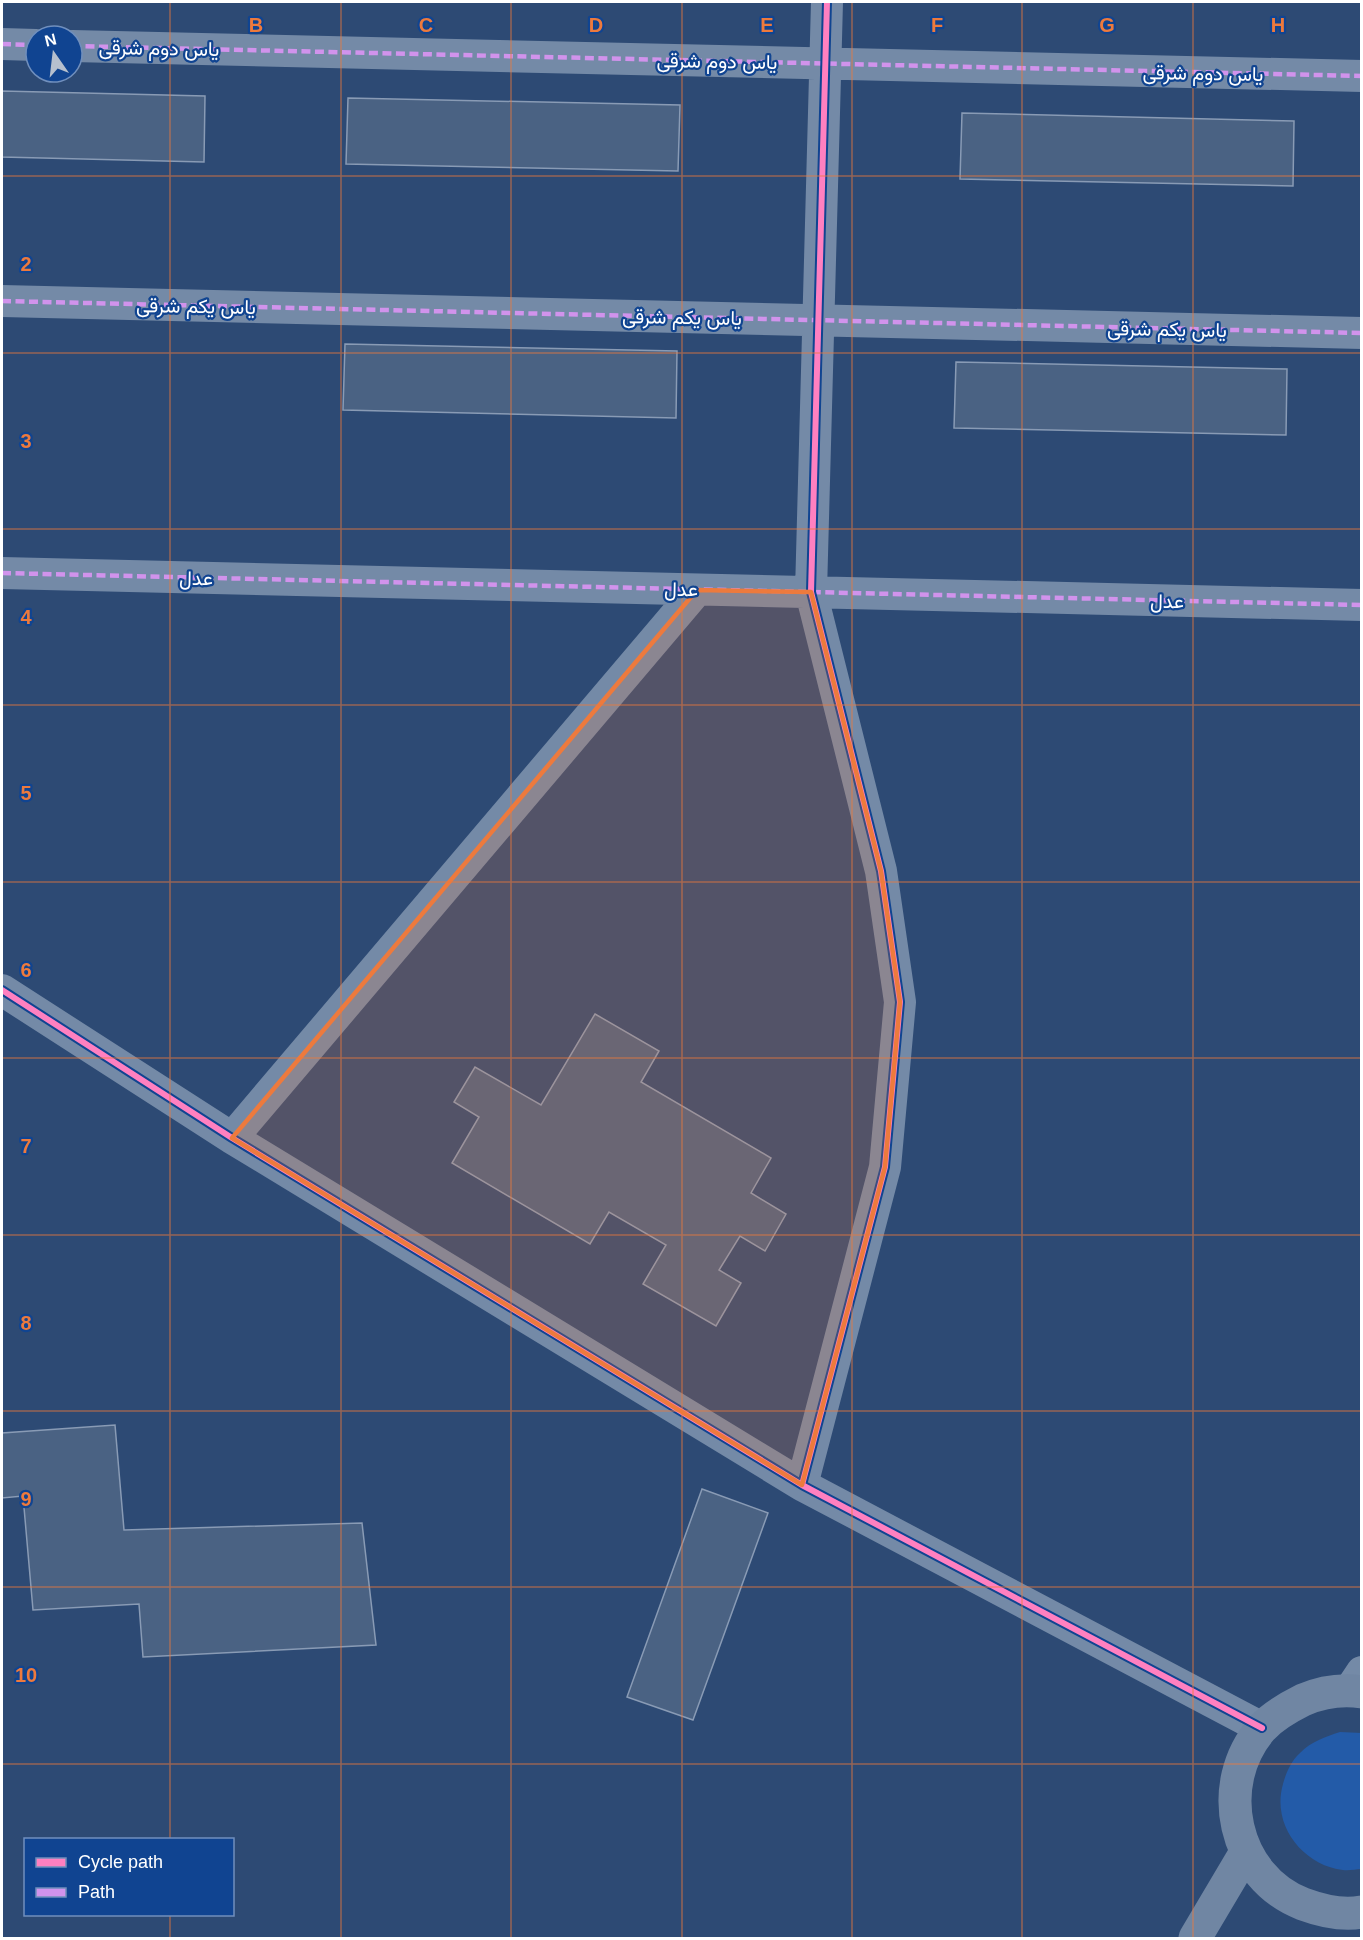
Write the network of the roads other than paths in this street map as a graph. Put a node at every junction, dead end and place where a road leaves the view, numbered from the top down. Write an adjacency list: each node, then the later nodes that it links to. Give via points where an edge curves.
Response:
1 (827, 2): 5 (street)
2 (2, 45): 3 (street)
3 (24, 45)
4 (84, 46): 5 (street, یاس دوم شرقی)
5 (825, 64): 6 (street, یاس دوم شرقی); 8 (street)
6 (1362, 76)
7 (2, 301): 8 (street, یاس یکم شرقی)
8 (819, 320): 9 (street, یاس یکم شرقی); 12 (street)
9 (1362, 333)
10 (2, 573): 11 (street, عدل)
11 (697, 590): 12 (street, عدل); 15 (street)
12 (811, 592): 13 (street, عدل); 16 (street, via 881,871 900,1002 885,1167)
13 (1362, 605)
14 (2, 990): 15 (street)
15 (232, 1138): 16 (street)
16 (802, 1485): 18 (street)
17 (1358, 1685): 18 (main road, via 1318,1694 1287,1707)
18 (1262, 1728): 19 (main road, via 1244,1756 1235,1788 1236,1821)
19 (1246, 1852): 20 (main road, via 1265,1879 1291,1900); 21 (main road)
20 (1352, 1921)
21 (1195, 1938)

